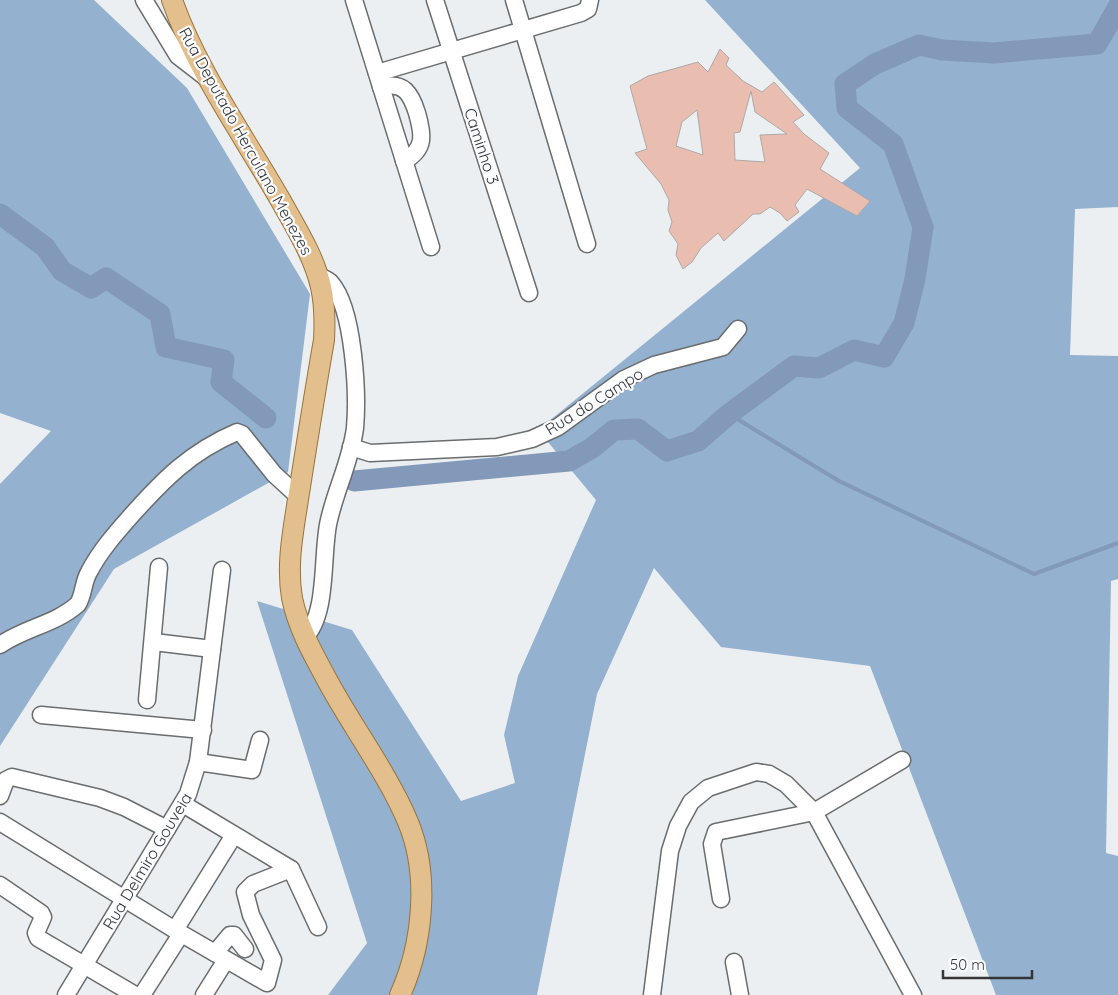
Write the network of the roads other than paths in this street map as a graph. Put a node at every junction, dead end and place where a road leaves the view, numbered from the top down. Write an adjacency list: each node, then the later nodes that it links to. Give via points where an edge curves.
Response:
1 (144, 0): 10 (street, via 178,56)
2 (172, 0): 10 (main road, Rua Deputado Herculano Menezes)
3 (354, 0): 9 (street)
4 (435, 0): 8 (street, Caminho 3)
5 (514, 0): 7 (street)
6 (590, 0): 7 (street, via 588,9 577,14)
7 (522, 30): 8 (street); 12 (street)
8 (451, 51): 9 (street); 15 (street, Caminho 3)
9 (379, 80): 11 (street); 11 (street, via 408,92 422,128 419,148)
10 (211, 81): 14 (main road, Rua Deputado Herculano Menezes, via 293,222)
11 (404, 161): 13 (street)
12 (587, 244)
13 (431, 247)
14 (318, 276): 17 (street, via 333,285 351,339 356,385); 18 (main road, Rua Deputado Herculano Menezes, via 324,304 324,340)
15 (529, 293)
16 (738, 329): 17 (street, Rua do Campo, via 723,347 654,365 624,379 558,427 522,442 370,453)
17 (351, 448): 21 (street, via 329,520 318,608 310,632)
18 (299, 497): 21 (main road, Rua Deputado Herculano Menezes, via 290,574 294,605); 23 (street, via 274,474 242,434 237,432 215,442 192,455 168,477 106,545 88,574 78,604 54,620 16,634)
19 (159, 567): 22 (street)
20 (222, 570): 24 (street, Rua Delmiro Gouveia)
21 (304, 638): 51 (main road, Rua Deputado Herculano Menezes, via 409,824 422,902 417,946)
22 (154, 642): 24 (street); 25 (street)
23 (0, 645)
24 (212, 649): 27 (street, Rua Delmiro Gouveia)
25 (147, 700)
26 (41, 715): 27 (street)
27 (203, 730): 30 (street, Rua Delmiro Gouveia)
28 (260, 740): 30 (street, via 252,770)
29 (902, 760): 33 (street)
30 (198, 762): 32 (street, Rua Delmiro Gouveia)
31 (0, 796): 35 (street, via 6,780 12,777 100,798)
32 (183, 804): 35 (street, Rua Delmiro Gouveia); 36 (street)
33 (814, 812): 40 (street, via 716,832 712,844); 52 (street, via 786,784 763,772 708,788 691,802 670,851); 54 (street)
34 (1, 823): 39 (street)
35 (167, 829): 39 (street, Rua Delmiro Gouveia)
36 (234, 835): 37 (street); 42 (street)
37 (291, 869): 41 (street); 44 (street, via 253,884 245,892 251,915 273,960 268,983)
38 (0, 885): 46 (street, via 41,913 43,917 36,933 38,938)
39 (124, 899): 42 (street); 46 (street, Rua Delmiro Gouveia)
40 (721, 899)
41 (318, 927)
42 (178, 932): 44 (street); 49 (street)
43 (245, 949): 44 (street, via 234,935 230,935)
44 (215, 953): 50 (street)
45 (734, 962): 53 (street)
46 (84, 966): 47 (street, Rua Delmiro Gouveia); 48 (street)
47 (66, 995)
48 (134, 995)
49 (142, 995)
50 (204, 995)
51 (400, 995)
52 (652, 995)
53 (740, 995)
54 (913, 995)

